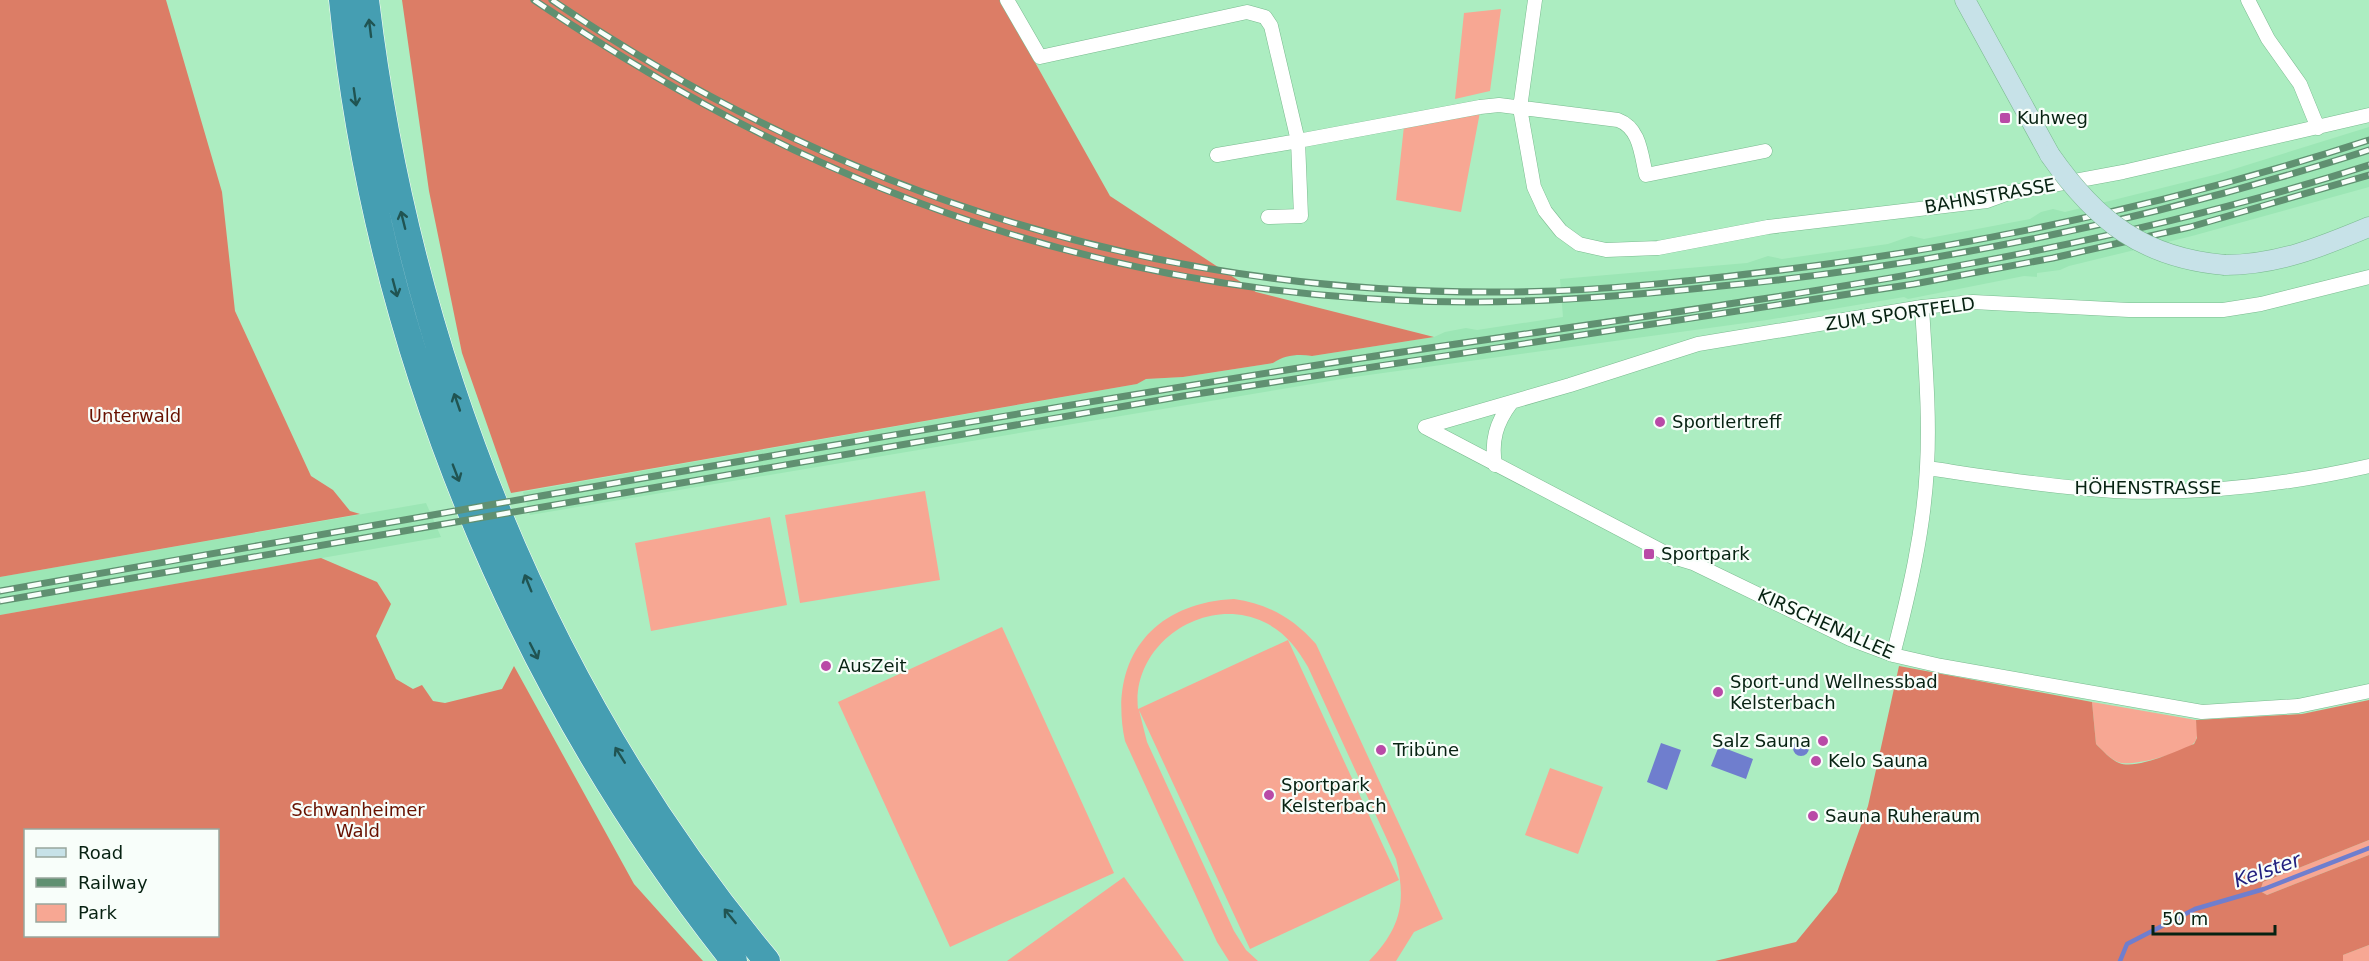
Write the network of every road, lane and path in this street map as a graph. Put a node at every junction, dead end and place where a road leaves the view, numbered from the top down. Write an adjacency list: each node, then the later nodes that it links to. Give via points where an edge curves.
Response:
1 (342, 0): 24 (highway, one-way to 24, via 358,116 388,262 415,358 481,540 535,654 595,761 668,873)
2 (366, 0): 25 (highway, one-way to 2, via 711,893 616,750 524,573 465,426 417,277 382,119)
3 (1007, 0): 10 (street, via 1040,57 1247,12 1265,17 1271,26)
4 (1535, 0): 7 (street, BAHNSTRASSE)
5 (2248, 0): 9 (street, via 2268,39 2300,84)
6 (1966, 1): 14 (street, bridge, via 2050,155 2082,197 2105,220 2135,241 2178,259 2225,266 2289,258)
7 (1520, 108): 9 (street, BAHNSTRASSE, via 1534,187 1545,211 1561,231 1579,244 1606,250 1658,248 1768,228 1987,201 2009,193); 10 (street, via 1480,106); 11 (street, via 1629,124 1635,132 1646,175)
8 (2369, 115): 9 (street, BAHNSTRASSE)
9 (2318, 128)
10 (1298, 141): 12 (street); 13 (street, via 1301,216)
11 (1765, 151)
12 (1217, 155)
13 (1268, 217)
14 (2369, 227)
15 (2369, 277): 16 (street, ZUM SPORTFELD, via 2223,310 1973,302)
16 (1922, 307): 17 (street, ZUM SPORTFELD, via 1698,344); 21 (street, via 1928,403)
17 (1511, 403): 18 (street, ZUM SPORTFELD); 19 (street, via 1495,431)
18 (1425, 427): 19 (street, KIRSCHENALLEE)
19 (1495, 465): 22 (street, KIRSCHENALLEE, via 1673,557)
20 (2369, 466): 21 (street, HÖHENSTRASSE, via 2266,484 2176,491 2061,487)
21 (1927, 468): 22 (street, via 1912,571)
22 (1893, 655): 23 (street, KIRSCHENALLEE, via 2068,691 2193,711 2298,706)
23 (2369, 691)
24 (734, 961)
25 (767, 961)

